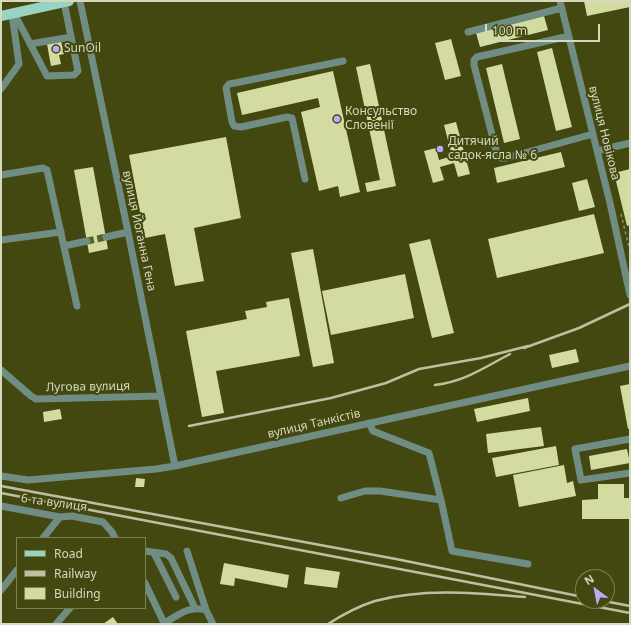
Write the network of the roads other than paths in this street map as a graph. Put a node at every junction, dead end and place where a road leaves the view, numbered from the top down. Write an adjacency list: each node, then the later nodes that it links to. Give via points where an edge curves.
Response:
1 (80, 1): 18 (street, вулиця Йоганна Гена)
2 (66, 2): 4 (main road); 8 (street)
3 (561, 5): 6 (street); 7 (street, вулиця Новікова)
4 (13, 14): 5 (main road); 9 (street); 11 (street, via 18,64)
5 (1, 16)
6 (468, 32)
7 (569, 36): 12 (street, вулиця Новікова); 12 (street, via 477,57 474,65 500,158)
8 (71, 37): 9 (street); 9 (street, via 78,71 74,75 47,76)
9 (30, 44)
10 (342, 61): 16 (street, via 229,84 226,88 234,126 292,118)
11 (1, 89)
12 (593, 134): 14 (street, вулиця Новікова)
13 (630, 143): 14 (street)
14 (597, 151): 23 (street, вулиця Новікова)
15 (1, 176): 17 (street, via 43,168 47,170)
16 (305, 179)
17 (61, 232): 20 (street); 22 (street)
18 (128, 232): 19 (street); 27 (street, вулиця Йоганна Гена)
19 (106, 237)
20 (1, 240)
21 (87, 241): 22 (street)
22 (64, 246): 24 (street)
23 (630, 295)
24 (77, 306)
25 (630, 366): 28 (street, вулиця Танкістів)
26 (1, 370): 27 (street, Лугова вулиця, via 36,399)
27 (161, 396): 30 (street, вулиця Йоганна Гена)
28 (369, 423): 30 (street, вулиця Танкістів); 34 (street, via 373,431 429,453)
29 (630, 438): 31 (street, via 575,449 581,480)
30 (175, 466): 32 (street, вулиця Танкістів, via 28,480)
31 (630, 473)
32 (1, 476)
33 (341, 498): 34 (street, via 365,491 380,491)
34 (441, 500): 42 (street, via 452,551)
35 (1, 506): 36 (street, 6-та вулиця)
36 (60, 517): 37 (street); 38 (street, 6-та вулиця, via 72,516 103,522)
37 (44, 537)
38 (114, 537)
39 (146, 551): 41 (street)
40 (186, 551): 49 (street)
41 (154, 553): 46 (street); 47 (street, via 166,554 172,558)
42 (528, 564)
43 (16, 571): 45 (street)
44 (146, 585): 51 (street)
45 (1, 590)
46 (176, 597)
47 (195, 608): 49 (street); 51 (street)
48 (69, 609): 50 (street)
49 (206, 610): 52 (street)
50 (56, 624)
51 (164, 624)
52 (213, 624)

